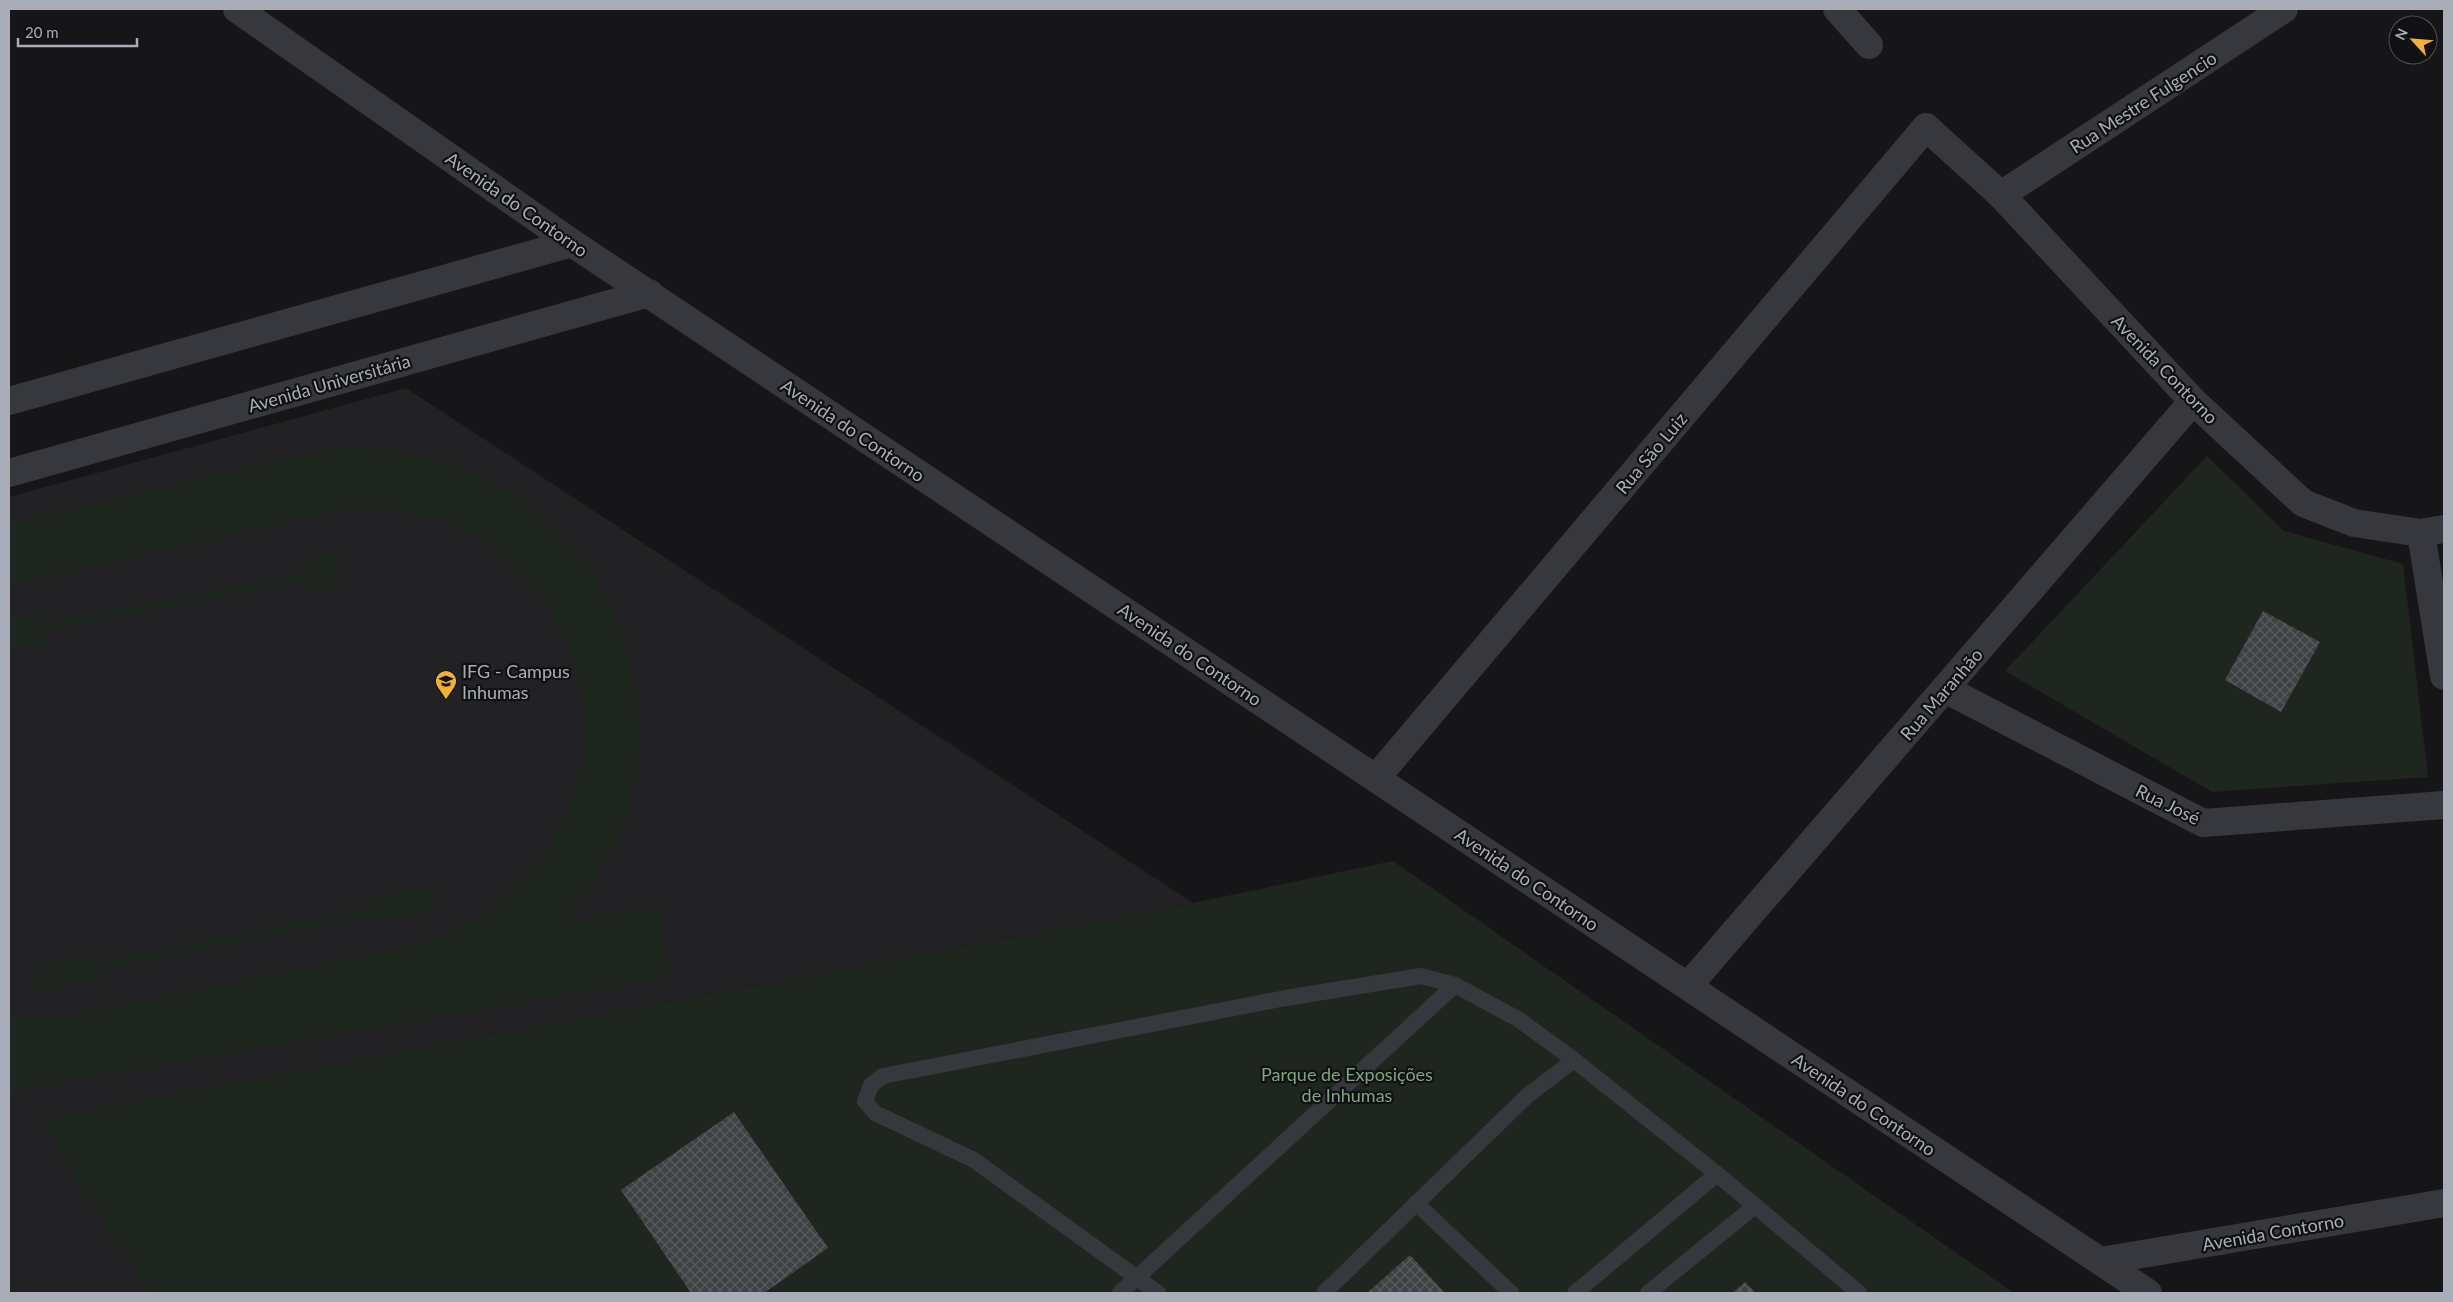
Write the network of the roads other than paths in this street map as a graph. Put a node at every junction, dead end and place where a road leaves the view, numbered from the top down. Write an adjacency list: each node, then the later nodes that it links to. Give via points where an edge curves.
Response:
1 (236, 9): 7 (street, Avenida do Contorno)
2 (1836, 9): 4 (street)
3 (2284, 9): 6 (street, Rua Mestre Fulgencio)
4 (1869, 45)
5 (1926, 127): 6 (street, Avenida Contorno); 15 (street, Rua São Luiz)
6 (2001, 196): 10 (street, Avenida Contorno)
7 (572, 243): 8 (street, Avenida do Contorno); 9 (street)
8 (649, 293): 11 (street, Avenida Universitária); 15 (street, Avenida do Contorno)
9 (9, 401)
10 (2193, 401): 12 (street, Avenida Contorno, via 2303,503 2354,523); 14 (street, Rua Maranhão)
11 (9, 473)
12 (2433, 531): 13 (street)
13 (2444, 676)
14 (1945, 689): 16 (street, Rua José, via 2203,823); 18 (street, Rua Maranhão)
15 (1376, 778): 18 (street, Avenida do Contorno)
16 (2444, 805)
17 (1455, 985): 19 (lane, via 1518,1020); 25 (lane); 25 (lane, via 1421,976 1286,998 883,1076 871,1085 864,1101 875,1114 974,1160)
18 (1688, 986): 24 (street, Avenida do Contorno)
19 (1574, 1060): 20 (lane); 21 (lane, via 1527,1096)
20 (1718, 1174): 23 (lane); 30 (lane)
21 (1416, 1203): 28 (lane); 29 (lane)
22 (2444, 1203): 24 (street, Avenida Contorno)
23 (1755, 1206): 31 (lane); 32 (lane)
24 (2101, 1262): 33 (street, Avenida do Contorno)
25 (1136, 1278): 26 (lane); 27 (lane)
26 (1120, 1293)
27 (1158, 1293)
28 (1324, 1293)
29 (1511, 1293)
30 (1575, 1293)
31 (1648, 1293)
32 (1859, 1293)
33 (2148, 1293)

